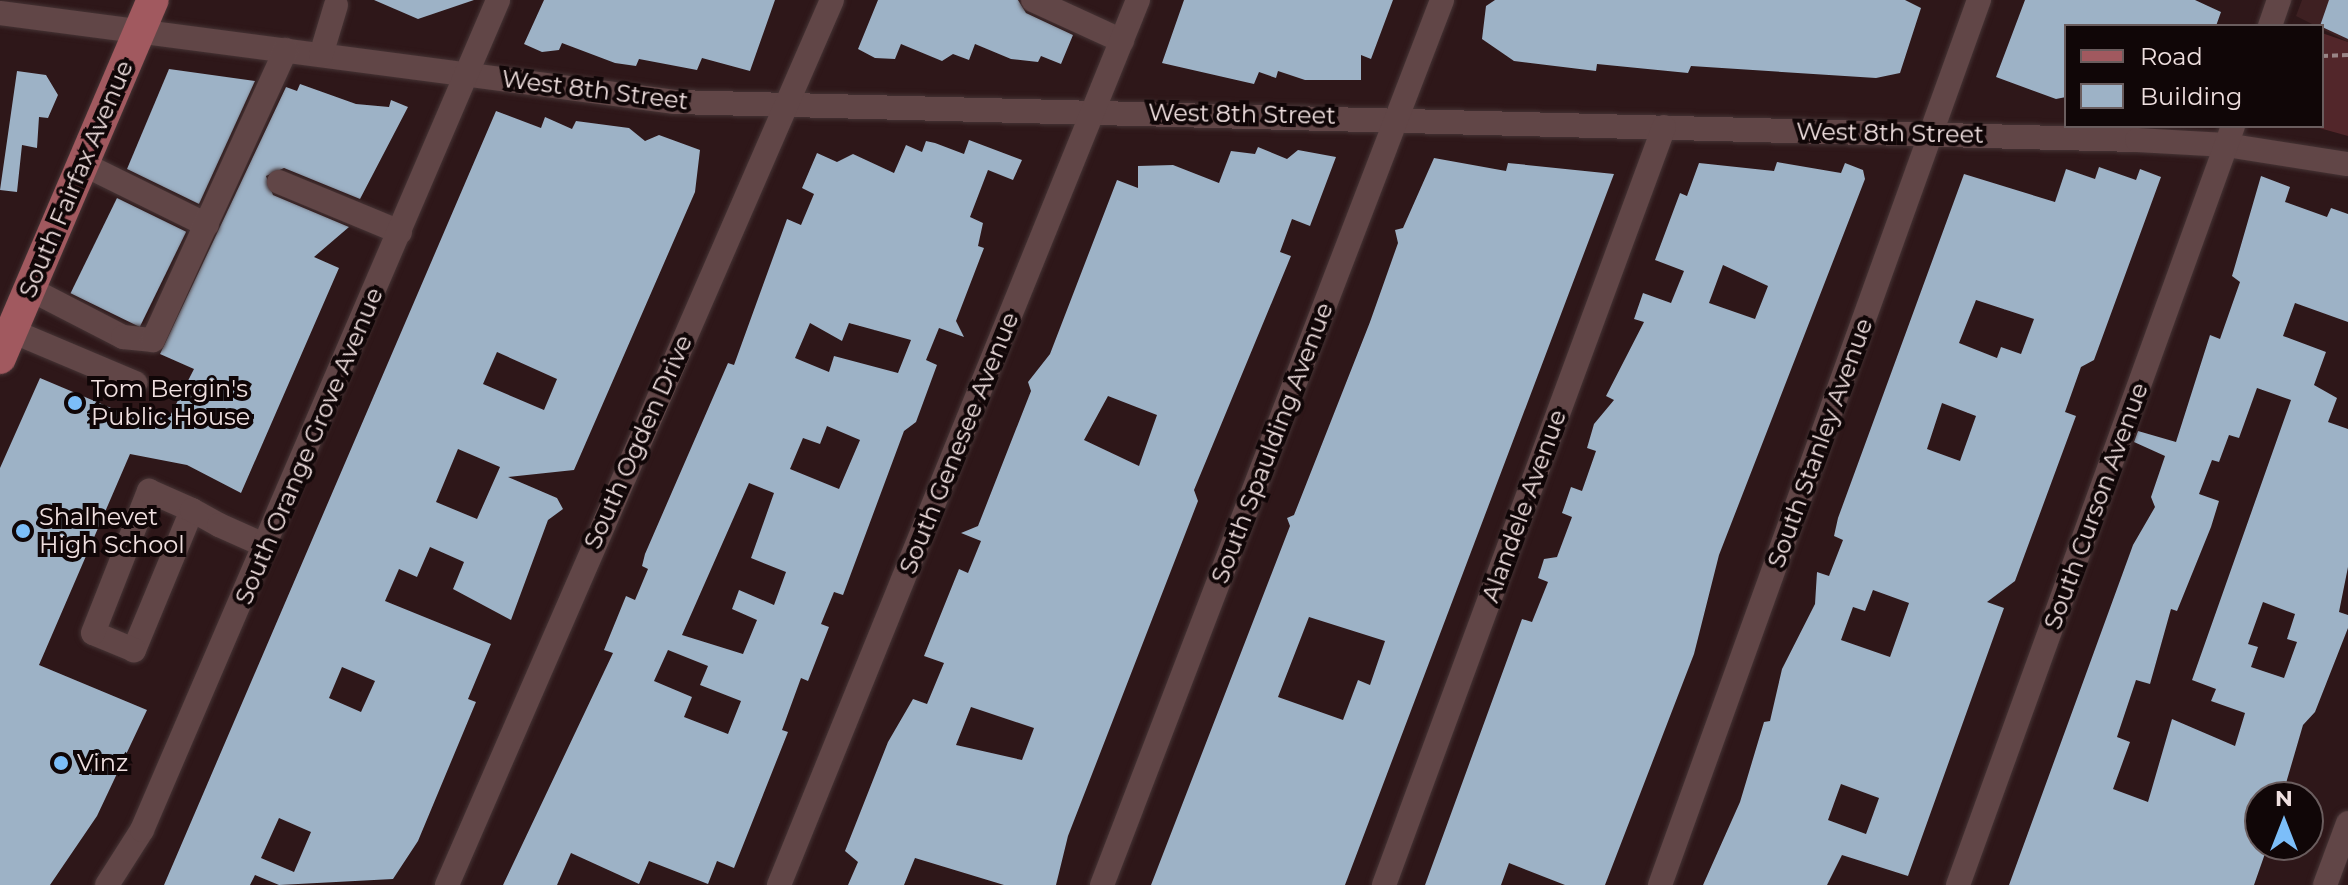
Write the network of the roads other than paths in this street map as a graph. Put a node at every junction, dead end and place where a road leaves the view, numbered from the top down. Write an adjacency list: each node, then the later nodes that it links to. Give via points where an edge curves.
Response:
1 (153, 0): 12 (main road, South Fairfax Avenue)
2 (498, 0): 16 (street, South Orange Grove Avenue)
3 (832, 0): 17 (street, South Ogden Drive)
4 (1033, 0): 13 (street)
5 (1138, 0): 13 (street, South Genesee Avenue)
6 (1442, 0): 19 (street, South Spaulding Avenue)
7 (1979, 0): 21 (street, South Stanley Avenue)
8 (2279, 0): 11 (street)
9 (336, 5): 15 (street)
10 (0, 13): 12 (street, West 8th Street)
11 (2271, 24)
12 (139, 32): 14 (street, West 8th Street); 23 (main road, South Fairfax Avenue)
13 (1122, 41): 18 (street, South Genesee Avenue)
14 (286, 50): 15 (street, West 8th Street); 26 (street)
15 (321, 55): 16 (street, West 8th Street)
16 (467, 72): 17 (street, West 8th Street, via 661,101); 27 (street, South Orange Grove Avenue)
17 (787, 105): 18 (street, West 8th Street); 35 (street, South Ogden Drive)
18 (1095, 110): 19 (street, West 8th Street); 36 (street, South Genesee Avenue)
19 (1397, 118): 20 (street, West 8th Street); 37 (street, South Spaulding Avenue)
20 (1664, 127): 21 (street, West 8th Street); 38 (street, Alandele Avenue)
21 (1932, 135): 22 (street, West 8th Street); 39 (street, South Stanley Avenue)
22 (2230, 135): 24 (street, West 8th Street); 40 (street, South Curson Avenue)
23 (83, 164): 26 (street); 28 (main road, South Fairfax Avenue)
24 (2348, 164)
25 (279, 182): 27 (street)
26 (207, 225): 28 (street, via 153,340 123,337)
27 (400, 232): 32 (street, South Orange Grove Avenue)
28 (30, 289): 29 (main road, South Fairfax Avenue)
29 (6, 345): 30 (street)
30 (135, 383)
31 (192, 510): 31 (street, via 149,491 93,633 134,650); 32 (street)
32 (266, 546): 34 (street, South Orange Grove Avenue, via 142,830)
33 (2348, 823): 41 (street)
34 (107, 885)
35 (447, 885)
36 (779, 885)
37 (1102, 885)
38 (1384, 885)
39 (1660, 885)
40 (1958, 885)
41 (2325, 885)

